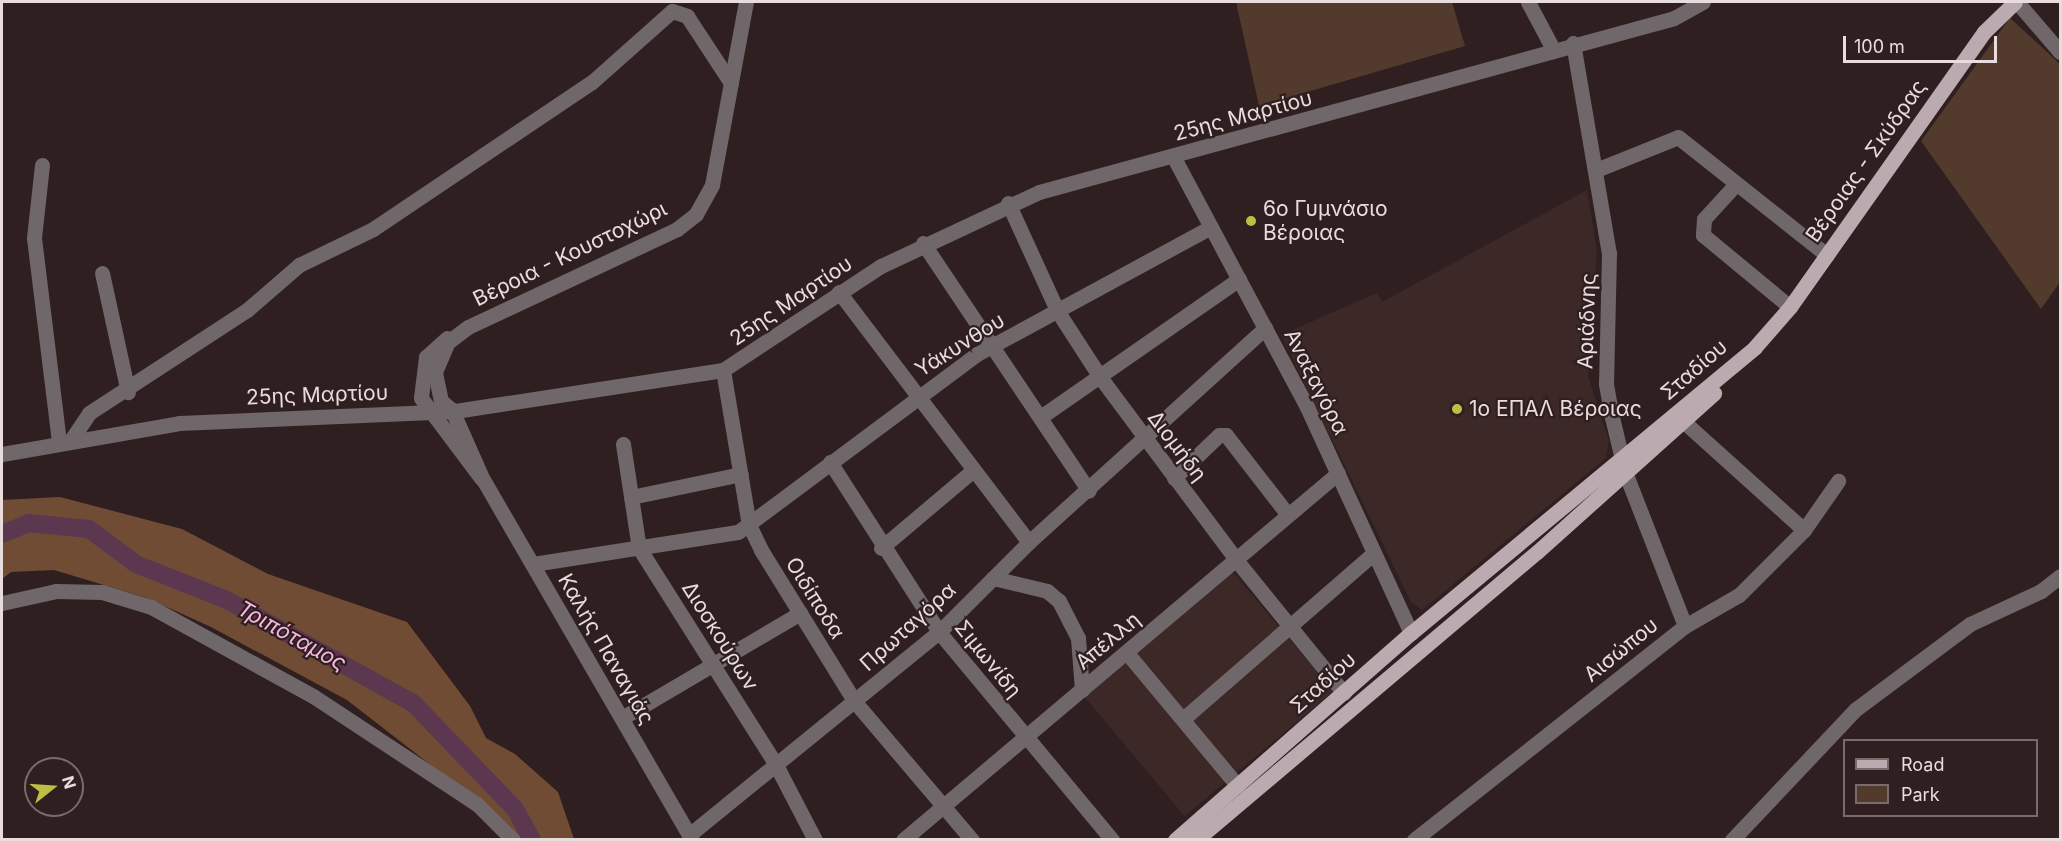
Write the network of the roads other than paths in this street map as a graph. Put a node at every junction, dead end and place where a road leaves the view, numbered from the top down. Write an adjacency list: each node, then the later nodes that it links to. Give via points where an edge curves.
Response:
1 (746, 2): 8 (street, Βέροια - Κουστοχώρι)
2 (1528, 2): 6 (street)
3 (1703, 2): 5 (street, 25ης Μαρτίου, via 1674,18)
4 (2016, 2): 7 (street); 16 (main road, Βέροιας - Σκύδρας, via 1952,74)
5 (1573, 43): 6 (street, 25ης Μαρτίου); 11 (street, Αριάδνης)
6 (1553, 49): 9 (street, 25ης Μαρτίου)
7 (2061, 52)
8 (730, 83): 23 (street, Βέροια - Κουστοχώρι, via 712,185 696,214 677,229); 28 (street, via 687,16 672,11 592,82 373,229 299,265 247,310)
9 (1173, 156): 13 (street, 25ης Μαρτίου); 14 (street, Αναξαγόρα)
10 (42, 165): 35 (street, via 34,238)
11 (1596, 170): 12 (street, via 1678,137); 39 (street, Αριάδνης, via 1609,253 1606,384)
12 (1734, 186): 16 (street); 20 (street, via 1704,219 1702,235)
13 (1008, 203): 15 (street, 25ης Μαρτίου); 21 (street, Διομήδη)
14 (1211, 227): 18 (street, Αναξαγόρα); 21 (street, Υάκυνθου)
15 (923, 243): 19 (street, 25ης Μαρτίου); 24 (street)
16 (1827, 255): 20 (main road, Βέροιας - Σκύδρας)
17 (102, 273): 28 (street)
18 (1239, 279): 22 (street, Αναξαγόρα); 27 (street)
19 (839, 292): 26 (street, 25ης Μαρτίου); 29 (street)
20 (1790, 307): 25 (main road, Βέροιας - Σκύδρας)
21 (1058, 312): 24 (street, Υάκυνθου); 27 (street, Διομήδη)
22 (1265, 328): 34 (street, Πρωταγόρα); 41 (street, Αναξαγόρα)
23 (458, 333): 30 (street, Βέροια - Κουστοχώρι, via 435,372 441,401); 31 (street, Βέροια - Κουστοχώρι, via 426,357 420,393)
24 (994, 345): 29 (street, Υάκυνθου); 32 (street)
25 (1755, 347): 33 (main road, Σταδίου, via 1749,361); 39 (main road, Σταδίου)
26 (723, 370): 30 (street, 25ης Μαρτίου); 42 (street, Οιδίποδα)
27 (1100, 376): 32 (street); 34 (street, Διομήδη)
28 (128, 392): 35 (street, via 89,413)
29 (916, 398): 38 (street, Υάκυνθου); 40 (street)
30 (452, 410): 31 (street, 25ης Μαρτίου); 44 (street, Καλής Παναγιάς)
31 (427, 412): 35 (street, 25ης Μαρτίου, via 214,420); 44 (street, Καλής Παναγιάς)
32 (1042, 416): 46 (street)
33 (1683, 422): 39 (main road, Σταδίου); 50 (street)
34 (1144, 439): 43 (street, Διομήδη); 46 (street, Πρωταγόρα)
35 (65, 441): 37 (street, 25ης Μαρτίου)
36 (623, 444): 47 (street, Διοσκούρων)
37 (2, 454)
38 (830, 462): 49 (street, Υάκυνθου); 53 (street, Σιμωνίδη)
39 (1623, 465): 62 (street, Αριάδνης); 64 (main road, Σταδίου); 83 (main road, Σταδίου)
40 (972, 471): 51 (street); 53 (street)
41 (1338, 473): 48 (street, Απέλλη); 54 (street, Αναξαγόρα)
42 (741, 474): 47 (street); 49 (street, Οιδίποδα)
43 (1174, 478): 48 (street, via 1219,435 1226,435); 55 (street, Διομήδη)
44 (483, 480): 56 (street, Καλής Παναγιάς)
45 (1838, 481): 50 (street, Αισώπου)
46 (1089, 491): 51 (street, Πρωταγόρα)
47 (631, 497): 52 (street, Διοσκούρων)
48 (1288, 515): 55 (street, Απέλλη)
49 (749, 525): 52 (street); 60 (street, Οιδίποδα)
50 (1804, 530): 62 (street, Αισώπου, via 1739,595)
51 (1029, 542): 58 (street, Πρωταγόρα)
52 (639, 548): 56 (street); 66 (street, Διοσκούρων)
53 (880, 548): 63 (street, Σιμωνίδη)
54 (1374, 552): 61 (street); 64 (street, Αναξαγόρα)
55 (1237, 561): 61 (street, Διομήδη); 65 (street, Απέλλη)
56 (533, 564): 70 (street, Καλής Παναγιάς)
57 (2061, 576): 85 (street, via 2041,591 1970,624 1856,709)
58 (993, 578): 63 (street, Πρωταγόρα); 67 (street, via 1047,591 1059,601 1078,638)
59 (2, 603): 77 (street, via 57,591 102,592 151,607 313,696 477,804)
60 (800, 613): 66 (street); 69 (street, Οιδίποδα)
61 (1291, 626): 68 (street, Διομήδη); 71 (street)
62 (1685, 626): 84 (street, Αισώπου)
63 (939, 632): 69 (street, Πρωταγόρα); 72 (street, Σιμωνίδη)
64 (1411, 633): 68 (main road, Σταδίου)
65 (1127, 653): 67 (street, Απέλλη); 71 (street)
66 (713, 665): 70 (street); 73 (street, Διοσκούρων)
67 (1082, 690): 72 (street, Απέλλη)
68 (1344, 693): 74 (main road, Σταδίου)
69 (855, 702): 73 (street, Πρωταγόρα); 75 (street, Οιδίποδα)
70 (622, 718): 76 (street, Καλής Παναγιάς)
71 (1183, 719): 74 (street)
72 (1026, 738): 75 (street, Απέλλη); 81 (street, Σιμωνίδη)
73 (776, 765): 76 (street, Πρωταγόρα); 78 (street, Διοσκούρων)
74 (1238, 786): 82 (main road, Σταδίου)
75 (942, 806): 79 (street, Απέλλη); 80 (street, Οιδίποδα)
76 (691, 837)
77 (513, 840)
78 (815, 840)
79 (903, 840)
80 (972, 840)
81 (1113, 840)
82 (1174, 840)
83 (1196, 840)
84 (1414, 840)
85 (1732, 840)

